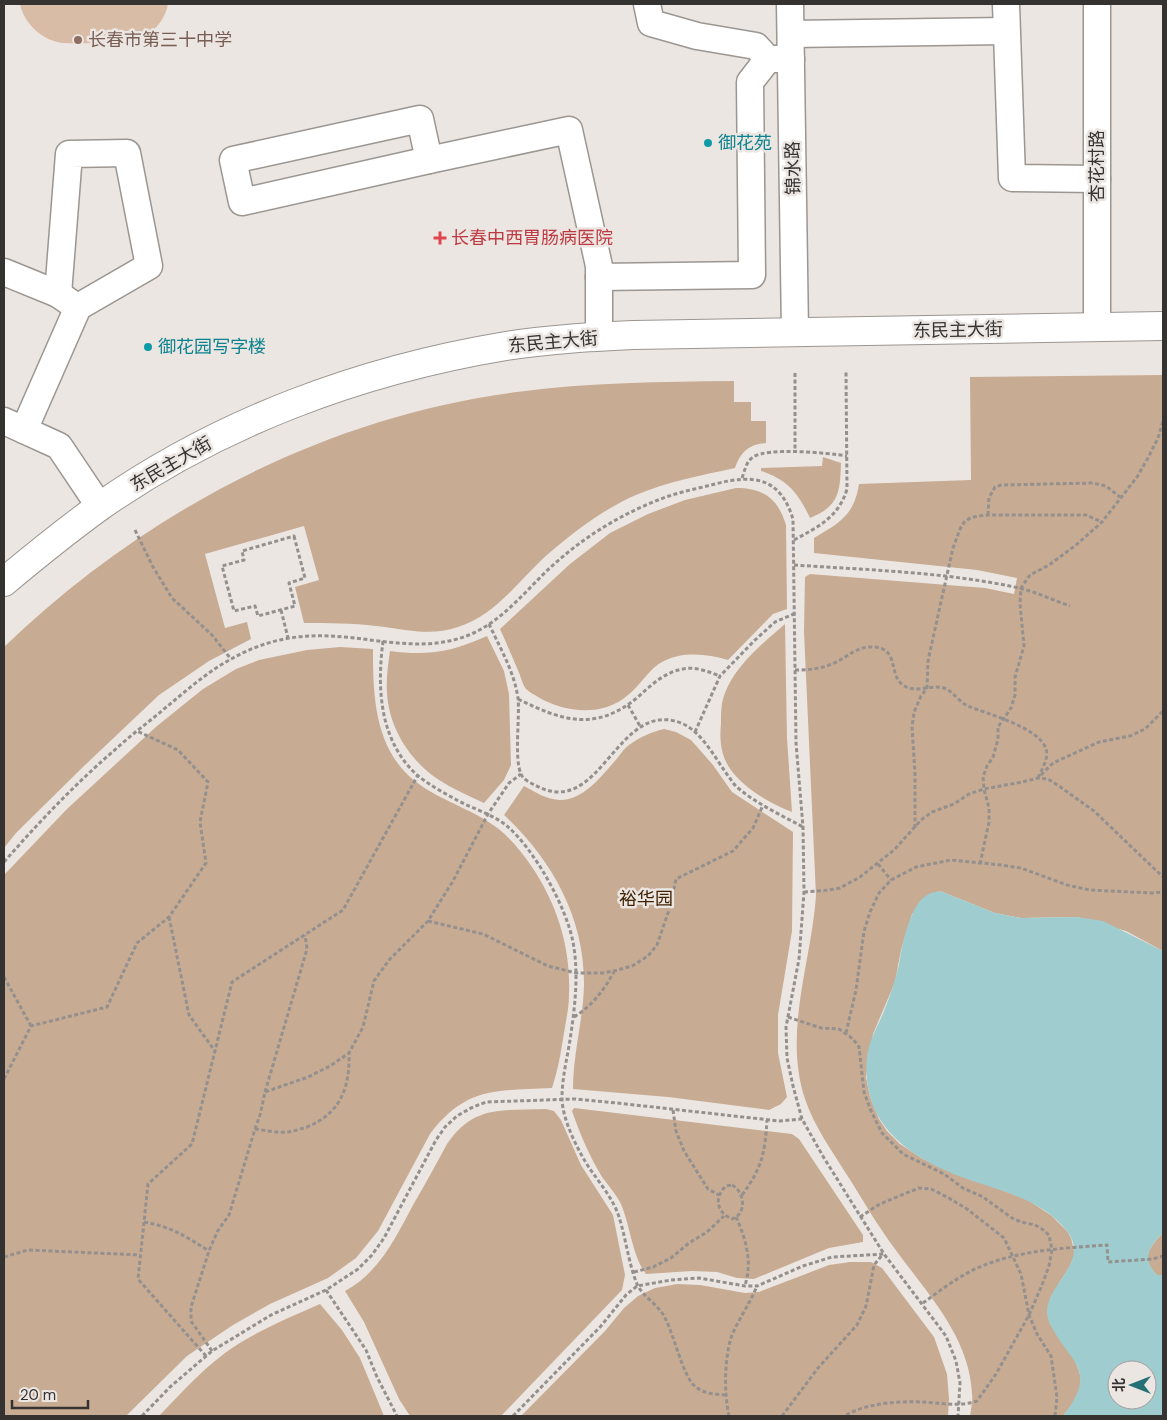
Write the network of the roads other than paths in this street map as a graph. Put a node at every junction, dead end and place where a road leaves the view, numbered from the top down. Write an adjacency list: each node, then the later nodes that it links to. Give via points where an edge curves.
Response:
1 (646, 4): 6 (street, via 651,22 698,36)
2 (790, 4): 6 (street, 锦水路)
3 (1006, 4): 5 (street)
4 (1096, 4): 8 (street, 杏花村路)
5 (1006, 31): 6 (street); 8 (street, via 1012,178)
6 (783, 51): 10 (street, via 750,82 752,275); 14 (street, 锦水路)
7 (429, 160): 7 (street, via 242,202 233,160 420,119); 10 (street, via 569,130)
8 (1097, 178): 13 (street, 杏花村路)
9 (4, 272): 11 (street)
10 (598, 277): 15 (street)
11 (68, 300): 11 (street, via 149,266 127,153 69,154); 16 (street)
12 (1163, 326): 13 (main road, 东民主大街)
13 (1097, 328): 14 (main road, 东民主大街)
14 (795, 332): 15 (main road, 东民主大街)
15 (599, 337): 17 (main road, 东民主大街, via 508,345 446,357 324,391 208,442 153,472)
16 (14, 425): 17 (street, via 59,446)
17 (100, 507): 18 (main road, 东民主大街)
18 (4, 582)

